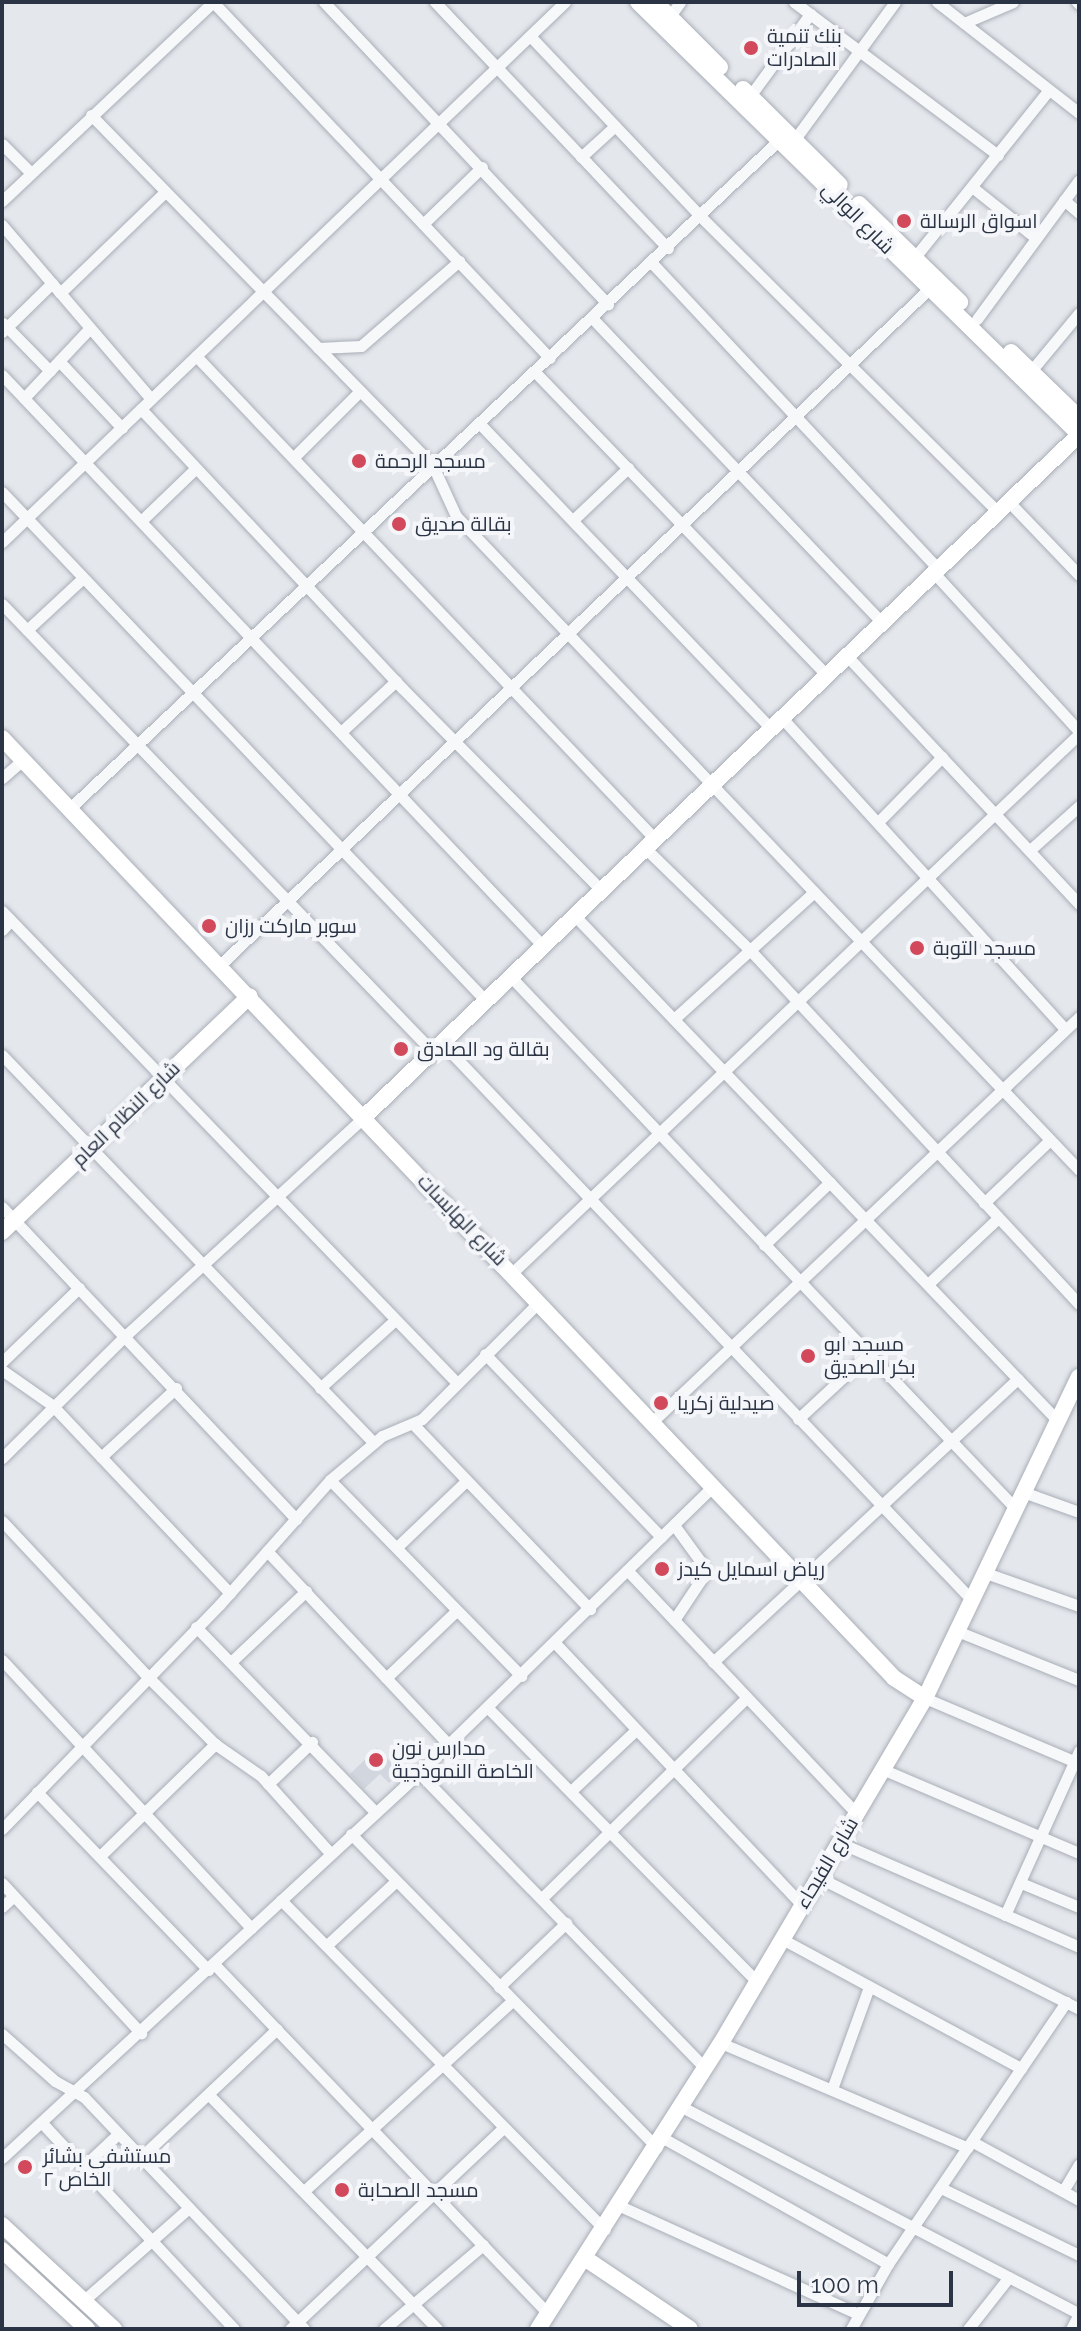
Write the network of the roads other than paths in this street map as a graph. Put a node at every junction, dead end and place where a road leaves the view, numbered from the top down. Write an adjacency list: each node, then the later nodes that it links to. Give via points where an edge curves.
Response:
1 (213, 2): 21 (street); 30 (street)
2 (324, 2): 22 (street)
3 (565, 2): 15 (street)
4 (638, 2): 24 (street, شارع الوالي)
5 (655, 2): 13 (street, شارع الوالي)
6 (680, 2): 13 (street)
7 (794, 2): 12 (street)
8 (895, 2): 16 (street)
9 (937, 2): 14 (street)
10 (1013, 2): 14 (street)
11 (440, 4): 17 (street)
12 (810, 14): 16 (street); 19 (street)
13 (670, 16): 19 (street, شارع الوالي)
14 (964, 23): 18 (street)
15 (531, 37): 17 (street); 23 (street)
16 (860, 50): 24 (street); 26 (street)
17 (499, 69): 22 (street); 27 (street)
18 (1048, 91): 20 (street); 26 (street)
19 (750, 96): 24 (street, شارع الوالي)
20 (1079, 113)
21 (91, 115): 29 (street); 33 (street)
22 (441, 123): 28 (street); 30 (street)
23 (615, 126): 27 (street); 37 (street)
24 (787, 137): 37 (street); 42 (street, شارع الوالي); 46 (street, شارع الوالي)
25 (2, 144): 29 (street)
26 (998, 155): 32 (street)
27 (581, 157): 41 (street)
28 (482, 167): 38 (street); 49 (street)
29 (31, 173): 35 (street)
30 (380, 179): 38 (street); 47 (street)
31 (1079, 180): 34 (street)
32 (972, 187): 40 (street); 42 (street)
33 (165, 192): 47 (street); 48 (street)
34 (1064, 200): 36 (street); 40 (street)
35 (2, 201)
36 (1079, 213)
37 (701, 217): 41 (street); 59 (street)
38 (423, 224): 43 (street)
39 (2, 225): 45 (street)
40 (1036, 238): 52 (street)
41 (668, 248): 44 (street)
42 (915, 257): 52 (street, شارع الوالي)
43 (459, 261): 55 (street, via 361,346); 57 (street)
44 (652, 263): 49 (street); 68 (street)
45 (52, 283): 48 (street); 53 (street)
46 (930, 288): 59 (street); 72 (street, شارع الوالي)
47 (263, 292): 55 (street); 56 (street)
48 (60, 293): 54 (street)
49 (608, 304): 51 (street)
50 (1079, 313): 61 (street)
51 (593, 319): 57 (street); 78 (street)
52 (977, 319): 61 (street, شارع الوالي)
53 (4, 327): 60 (street)
54 (90, 328): 58 (street); 66 (street)
55 (318, 348): 64 (street)
56 (196, 356): 66 (street); 73 (street)
57 (550, 358): 62 (street)
58 (59, 361): 60 (street); 71 (street)
59 (850, 365): 68 (street); 80 (street)
60 (50, 371): 65 (street)
61 (1031, 371): 69 (street, شارع الوالي)
62 (535, 372): 70 (street); 77 (street)
63 (2, 375): 65 (street)
64 (360, 391): 73 (street); 75 (street)
65 (24, 398): 74 (street)
66 (151, 399): 67 (street)
67 (141, 409): 71 (street); 76 (street)
68 (792, 418): 78 (street); 87 (street)
69 (1079, 418)
70 (479, 423): 75 (street); 82 (street)
71 (122, 428): 74 (street)
72 (1079, 434): 80 (street)
73 (294, 457): 85 (street)
74 (85, 463): 81 (street); 83 (street)
75 (433, 466): 85 (street); 95 (street, via 456,516)
76 (196, 468): 83 (street); 91 (street)
77 (628, 468): 82 (street); 84 (street)
78 (739, 469): 84 (street); 93 (street)
79 (2, 492): 81 (street)
80 (1004, 507): 87 (street); 88 (street)
81 (27, 518): 86 (street); 90 (street)
82 (573, 520): 89 (street)
83 (141, 521): 96 (street)
84 (682, 523): 89 (street); 98 (street)
85 (365, 531): 91 (street); 100 (street)
86 (2, 542)
87 (936, 571): 93 (street); 104 (street)
88 (1079, 575)
89 (626, 576): 95 (street); 102 (street)
90 (83, 578): 94 (street); 101 (street)
91 (309, 586): 96 (street); 99 (street)
92 (2, 604): 94 (street)
93 (882, 623): 97 (street)
94 (27, 630): 107 (street)
95 (567, 633): 100 (street); 111 (street)
96 (251, 639): 101 (street); 103 (street)
97 (847, 656): 98 (street); 108 (street)
98 (827, 675): 102 (street)
99 (396, 681): 103 (street); 106 (street)
100 (513, 685): 106 (street); 117 (street)
101 (193, 691): 107 (street); 118 (street)
102 (776, 723): 111 (street); 116 (street)
103 (341, 732): 112 (street)
104 (1079, 733): 115 (street)
105 (2, 738): 109 (street, شارع الهايسات)
106 (454, 740): 112 (street); 121 (street)
107 (137, 744): 114 (street); 123 (street)
108 (942, 757): 115 (street); 116 (street)
109 (23, 760): 110 (street); 114 (street, شارع الهايسات)
110 (2, 778)
111 (713, 784): 117 (street); 122 (street)
112 (400, 793): 118 (street); 130 (street)
113 (1079, 806): 119 (street)
114 (69, 809): 132 (street, شارع الهايسات)
115 (994, 814): 119 (street); 120 (street)
116 (879, 821): 120 (street)
117 (650, 844): 121 (street); 131 (street)
118 (342, 850): 123 (street); 135 (street)
119 (1030, 850): 124 (street)
120 (926, 880): 129 (street); 139 (street)
121 (601, 890): 126 (street)
122 (814, 892): 129 (street); 131 (street)
123 (288, 901): 132 (street); 140 (street)
124 (1079, 904)
125 (2, 911): 127 (street)
126 (575, 916): 130 (street); 138 (street)
127 (11, 920): 128 (street); 143 (street)
128 (2, 930)
129 (861, 941): 136 (street); 144 (street)
130 (543, 946): 133 (street)
131 (749, 949): 136 (street); 138 (street)
132 (220, 965): 134 (street, شارع الهايسات)
133 (511, 977): 135 (street); 146 (street)
134 (250, 996): 143 (street, شارع النظام العام); 145 (street, شارع الهايسات)
135 (486, 1001): 140 (street)
136 (798, 1001): 142 (street); 149 (street)
137 (1079, 1017): 139 (street)
138 (674, 1019): 142 (street)
139 (1065, 1029): 144 (street)
140 (437, 1047): 145 (street); 153 (street)
141 (2, 1055): 148 (street)
142 (724, 1072): 146 (street); 151 (street)
143 (165, 1077): 148 (street, شارع النظام العام); 152 (street)
144 (1003, 1089): 147 (street); 149 (street)
145 (364, 1117): 152 (street); 162 (street, شارع الهايسات)
146 (659, 1133): 153 (street); 160 (street)
147 (1050, 1140): 150 (street); 154 (street)
148 (91, 1148): 158 (street, شارع النظام العام); 161 (street)
149 (936, 1152): 154 (street); 157 (street)
150 (1079, 1170)
151 (830, 1182): 157 (street); 160 (street)
152 (278, 1198): 161 (street); 168 (street)
153 (590, 1199): 162 (street); 170 (street)
154 (984, 1203): 156 (street)
155 (2, 1207): 158 (street)
156 (998, 1218): 164 (street); 167 (street)
157 (865, 1219): 163 (street); 164 (street)
158 (15, 1220): 159 (street, شارع النظام العام); 165 (street)
159 (2, 1232)
160 (764, 1245): 163 (street)
161 (202, 1266): 169 (street); 179 (street)
162 (512, 1273): 166 (street, شارع الهايسات)
163 (799, 1283): 170 (street); 172 (street)
164 (928, 1284): 176 (street)
165 (79, 1288): 169 (street); 173 (street)
166 (539, 1302): 171 (street); 183 (street, شارع الهايسات)
167 (1079, 1304)
168 (394, 1321): 177 (street); 179 (street)
169 (125, 1336): 178 (street); 180 (street)
170 (731, 1347): 181 (street); 183 (street)
171 (485, 1354): 177 (street); 199 (street)
172 (867, 1355): 181 (street); 185 (street)
173 (2, 1362)
174 (2, 1370): 180 (street)
175 (1079, 1377): 182 (street, شارع الفيحاء)
176 (1018, 1379): 182 (street); 185 (street)
177 (457, 1383): 184 (street)
178 (176, 1388): 187 (street); 196 (street)
179 (320, 1388): 186 (street)
180 (52, 1405): 187 (street); 188 (street)
181 (798, 1419): 193 (street)
182 (1057, 1420): 192 (street, شارع الفيحاء)
183 (652, 1422): 191 (street, شارع الهايسات)
184 (414, 1425): 186 (street); 190 (street)
185 (949, 1441): 193 (street); 194 (street)
186 (373, 1442): 189 (street)
187 (101, 1457): 206 (street)
188 (2, 1458)
189 (330, 1480): 196 (street); 200 (street)
190 (466, 1481): 200 (street); 209 (street)
191 (713, 1486): 198 (street); 204 (street, شارع الهايسات)
192 (1023, 1492): 194 (street, شارع الفيحاء); 195 (street)
193 (881, 1504): 204 (street); 207 (street)
194 (1015, 1508): 203 (street, شارع الفيحاء)
195 (1079, 1512)
196 (296, 1519): 201 (street)
197 (2, 1521): 218 (street)
198 (674, 1525): 199 (street); 211 (street, via 701,1562 704,1575)
199 (661, 1537): 202 (street)
200 (397, 1547): 210 (street)
201 (267, 1551): 205 (street); 206 (street)
202 (627, 1570): 209 (street); 211 (street)
203 (983, 1572): 207 (street, شارع الفيحاء); 208 (street)
204 (801, 1578): 217 (street); 223 (street, شارع الهايسات, via 900,1685)
205 (306, 1591): 216 (street); 220 (street)
206 (230, 1593): 212 (street)
207 (971, 1599): 213 (street, شارع الفيحاء)
208 (1079, 1606)
209 (590, 1609): 214 (street)
210 (456, 1611): 219 (street); 220 (street)
211 (674, 1620): 217 (street)
212 (196, 1627): 216 (street); 218 (street)
213 (957, 1631): 221 (street); 223 (street, شارع الفيحاء)
214 (556, 1644): 219 (street); 225 (street)
215 (2, 1660): 229 (street)
216 (232, 1661): 226 (street)
217 (713, 1662): 222 (street)
218 (147, 1676): 227 (street); 229 (street)
219 (521, 1676): 224 (street)
220 (386, 1678): 228 (street)
221 (1079, 1680)
222 (746, 1698): 231 (street); 238 (street)
223 (925, 1698): 230 (street); 232 (street, شارع الفيحاء)
224 (488, 1708): 228 (street); 235 (street)
225 (636, 1730): 231 (street); 235 (street)
226 (312, 1742): 234 (street); 237 (street)
227 (215, 1744): 234 (street); 239 (street)
228 (449, 1745): 233 (street)
229 (79, 1747): 236 (street); 239 (street)
230 (1078, 1758): 243 (street)
231 (674, 1769): 241 (street); 255 (street)
232 (882, 1769): 238 (street, شارع الفيحاء); 243 (street)
233 (419, 1773): 237 (street); 253 (street)
234 (268, 1784): 245 (street)
235 (571, 1791): 241 (street)
236 (37, 1792): 240 (street); 247 (street)
237 (375, 1812): 242 (street)
238 (856, 1813): 244 (street, شارع الفيحاء)
239 (143, 1814): 247 (street); 260 (street)
240 (3, 1824)
241 (611, 1831): 253 (street); 265 (street)
242 (351, 1834): 245 (street); 249 (street)
243 (1042, 1838): 246 (street); 251 (street)
244 (838, 1842): 248 (street, شارع الفيحاء); 258 (street)
245 (330, 1853): 254 (street)
246 (1079, 1853)
247 (100, 1856): 264 (street)
248 (818, 1877): 255 (street, شارع الفيحاء); 269 (street)
249 (396, 1881): 262 (street); 266 (street)
250 (2, 1883): 252 (street)
251 (1021, 1883): 257 (street); 258 (street)
252 (14, 1896): 256 (street); 272 (street)
253 (542, 1898): 259 (street)
254 (281, 1900): 260 (street); 262 (street)
255 (802, 1905): 261 (street, شارع الفيحاء)
256 (2, 1907)
257 (1079, 1907)
258 (1005, 1915): 263 (street)
259 (566, 1923): 266 (street); 276 (street)
260 (251, 1928): 264 (street)
261 (782, 1939): 265 (street, شارع الفيحاء); 267 (street)
262 (327, 1945): 275 (street)
263 (1079, 1947)
264 (212, 1968): 271 (street); 272 (street)
265 (757, 1982): 274 (street, شارع الفيحاء)
266 (499, 1987): 268 (street)
267 (869, 1987): 277 (street); 278 (street)
268 (512, 2001): 275 (street); 286 (street)
269 (1066, 2002): 270 (street); 277 (street)
270 (1079, 2009)
271 (277, 2029): 280 (street); 284 (street)
272 (141, 2033): 279 (street)
273 (2, 2034): 279 (street, via 55,2081)
274 (721, 2043): 276 (street, شارع الفيحاء); 278 (street)
275 (444, 2065): 283 (street); 284 (street)
276 (705, 2068): 281 (street, شارع الفيحاء)
277 (1021, 2068): 287 (street)
278 (832, 2089): 287 (street)
279 (78, 2092): 282 (street); 285 (street)
280 (209, 2095): 289 (street); 293 (street)
281 (682, 2107): 286 (street, شارع الفيحاء); 299 (street)
282 (43, 2124): 288 (street); 291 (street)
283 (504, 2127): 295 (street); 301 (street)
284 (369, 2131): 293 (street); 295 (street)
285 (118, 2134): 289 (street); 291 (street)
286 (660, 2143): 297 (street, شارع الفيحاء); 308 (street)
287 (971, 2145): 292 (street); 294 (street)
288 (2, 2158)
289 (140, 2158): 298 (street)
290 (1079, 2164): 294 (street)
291 (84, 2166): 302 (street)
292 (941, 2188): 299 (street); 306 (street)
293 (304, 2191): 305 (street)
294 (1063, 2191): 296 (street)
295 (431, 2193): 303 (street); 305 (street)
296 (1079, 2200)
297 (620, 2206): 301 (street, شارع الفيحاء); 313 (street)
298 (189, 2208): 302 (street); 315 (street)
299 (916, 2224): 308 (street); 309 (street)
300 (2, 2225): 310 (street)
301 (605, 2230): 307 (street, شارع الفيحاء)
302 (155, 2241): 310 (street); 318 (street)
303 (483, 2245): 311 (street); 312 (street)
304 (2, 2250): 316 (street)
305 (365, 2255): 311 (street); 315 (street)
306 (1079, 2255)
307 (586, 2259): 312 (street, شارع الفيحاء); 322 (street)
308 (888, 2264): 313 (street)
309 (1009, 2277): 314 (street); 324 (street)
310 (83, 2301): 317 (street)
311 (413, 2304): 319 (street); 320 (street)
312 (549, 2314): 321 (street, شارع الفيحاء)
313 (858, 2314): 323 (street)
314 (1079, 2314): 325 (street)
315 (297, 2327)
316 (87, 2329)
317 (114, 2329)
318 (234, 2329)
319 (384, 2329)
320 (437, 2329)
321 (538, 2329)
322 (690, 2329)
323 (851, 2329)
324 (968, 2329)
325 (1071, 2329)

